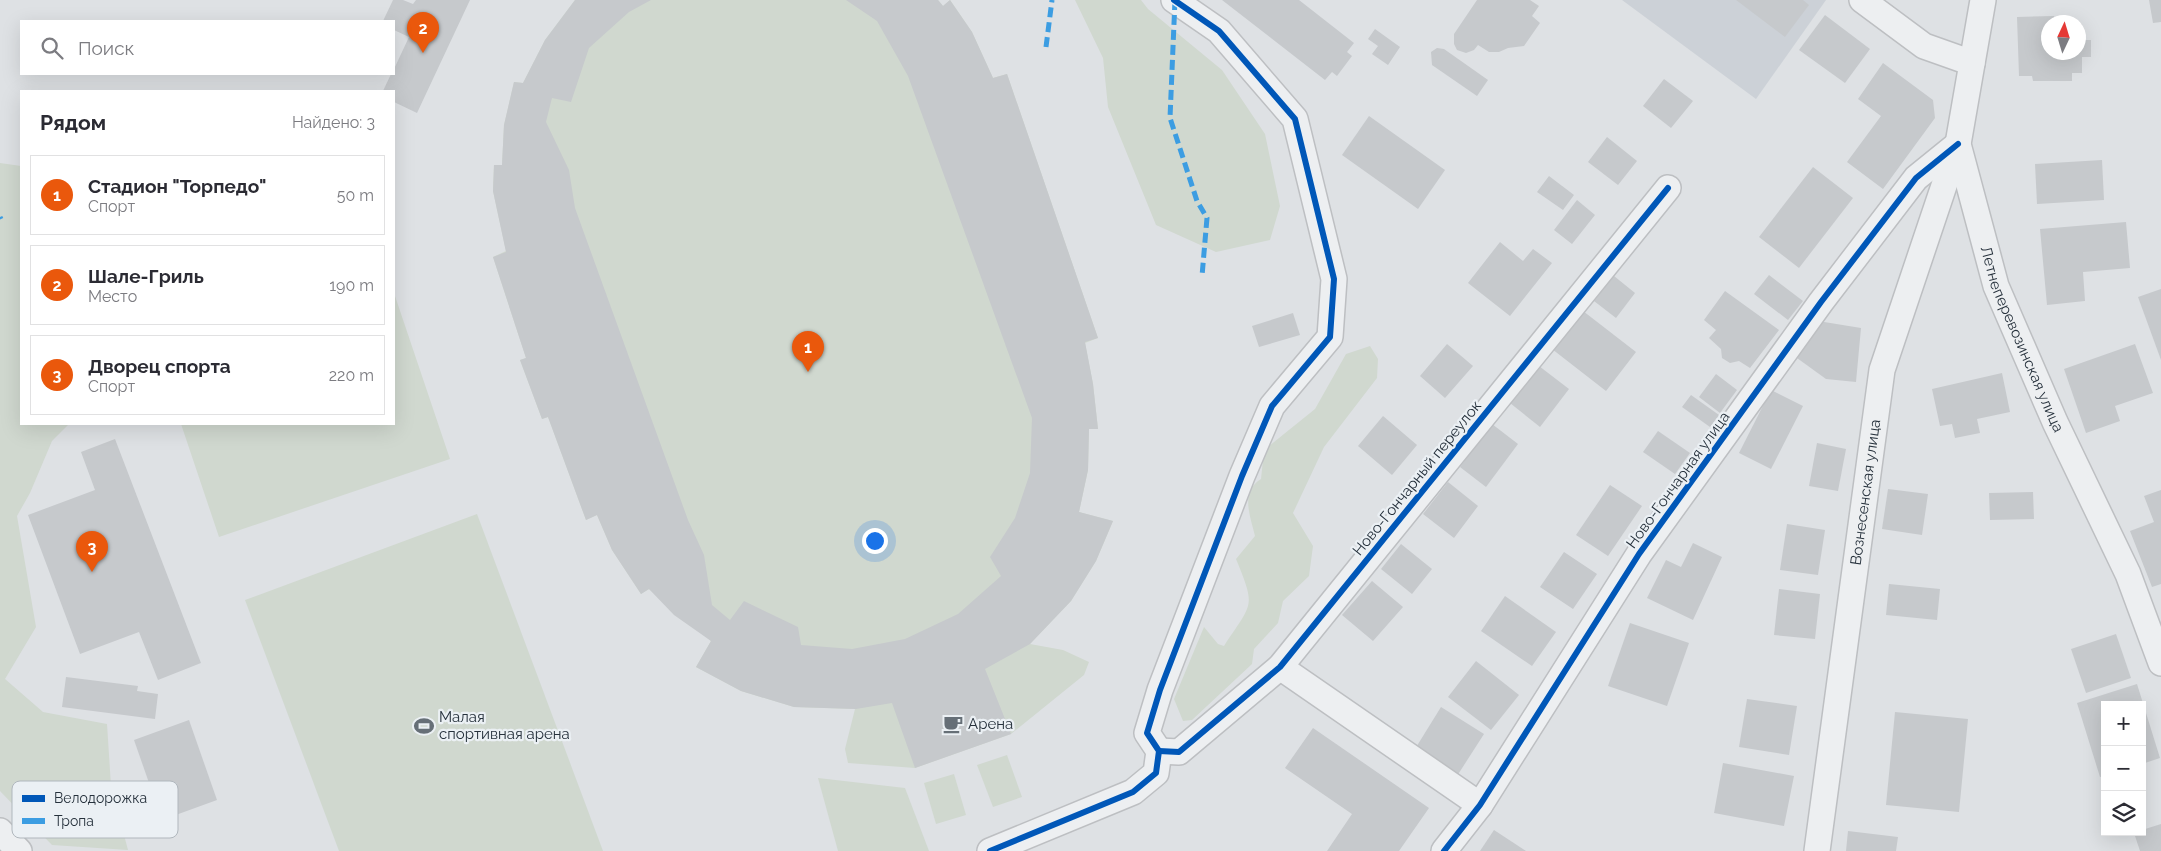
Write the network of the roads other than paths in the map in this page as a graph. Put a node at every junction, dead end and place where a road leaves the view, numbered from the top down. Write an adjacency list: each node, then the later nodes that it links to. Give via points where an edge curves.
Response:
1 (1174, 0): 9 (street, via 1219,31 1295,119 1334,279 1330,337 1272,406 1157,699 1147,733)
2 (1862, 0): 4 (street, via 1924,46)
3 (1983, 0): 4 (street, Летнеперевозинская улица)
4 (1972, 63): 5 (street, Летнеперевозинская улица)
5 (1958, 144): 7 (street, Летнеперевозинская улица, via 1996,286 2055,422 2128,574); 10 (street, Ново-Гончарная улица, via 1916,178 1821,302 1639,554); 15 (street, Вознесенская улица, via 1882,370)
6 (1668, 188): 8 (street, Ново-Гончарный переулок)
7 (2161, 663)
8 (1280, 668): 9 (street, Ново-Гончарный переулок, via 1179,752); 10 (street)
9 (1159, 751): 13 (street, via 1156,773 1133,792)
10 (1480, 805): 14 (street, Ново-Гончарная улица)
11 (0, 831): 12 (street)
12 (19, 851)
13 (990, 851)
14 (1444, 851)
15 (1817, 851)

